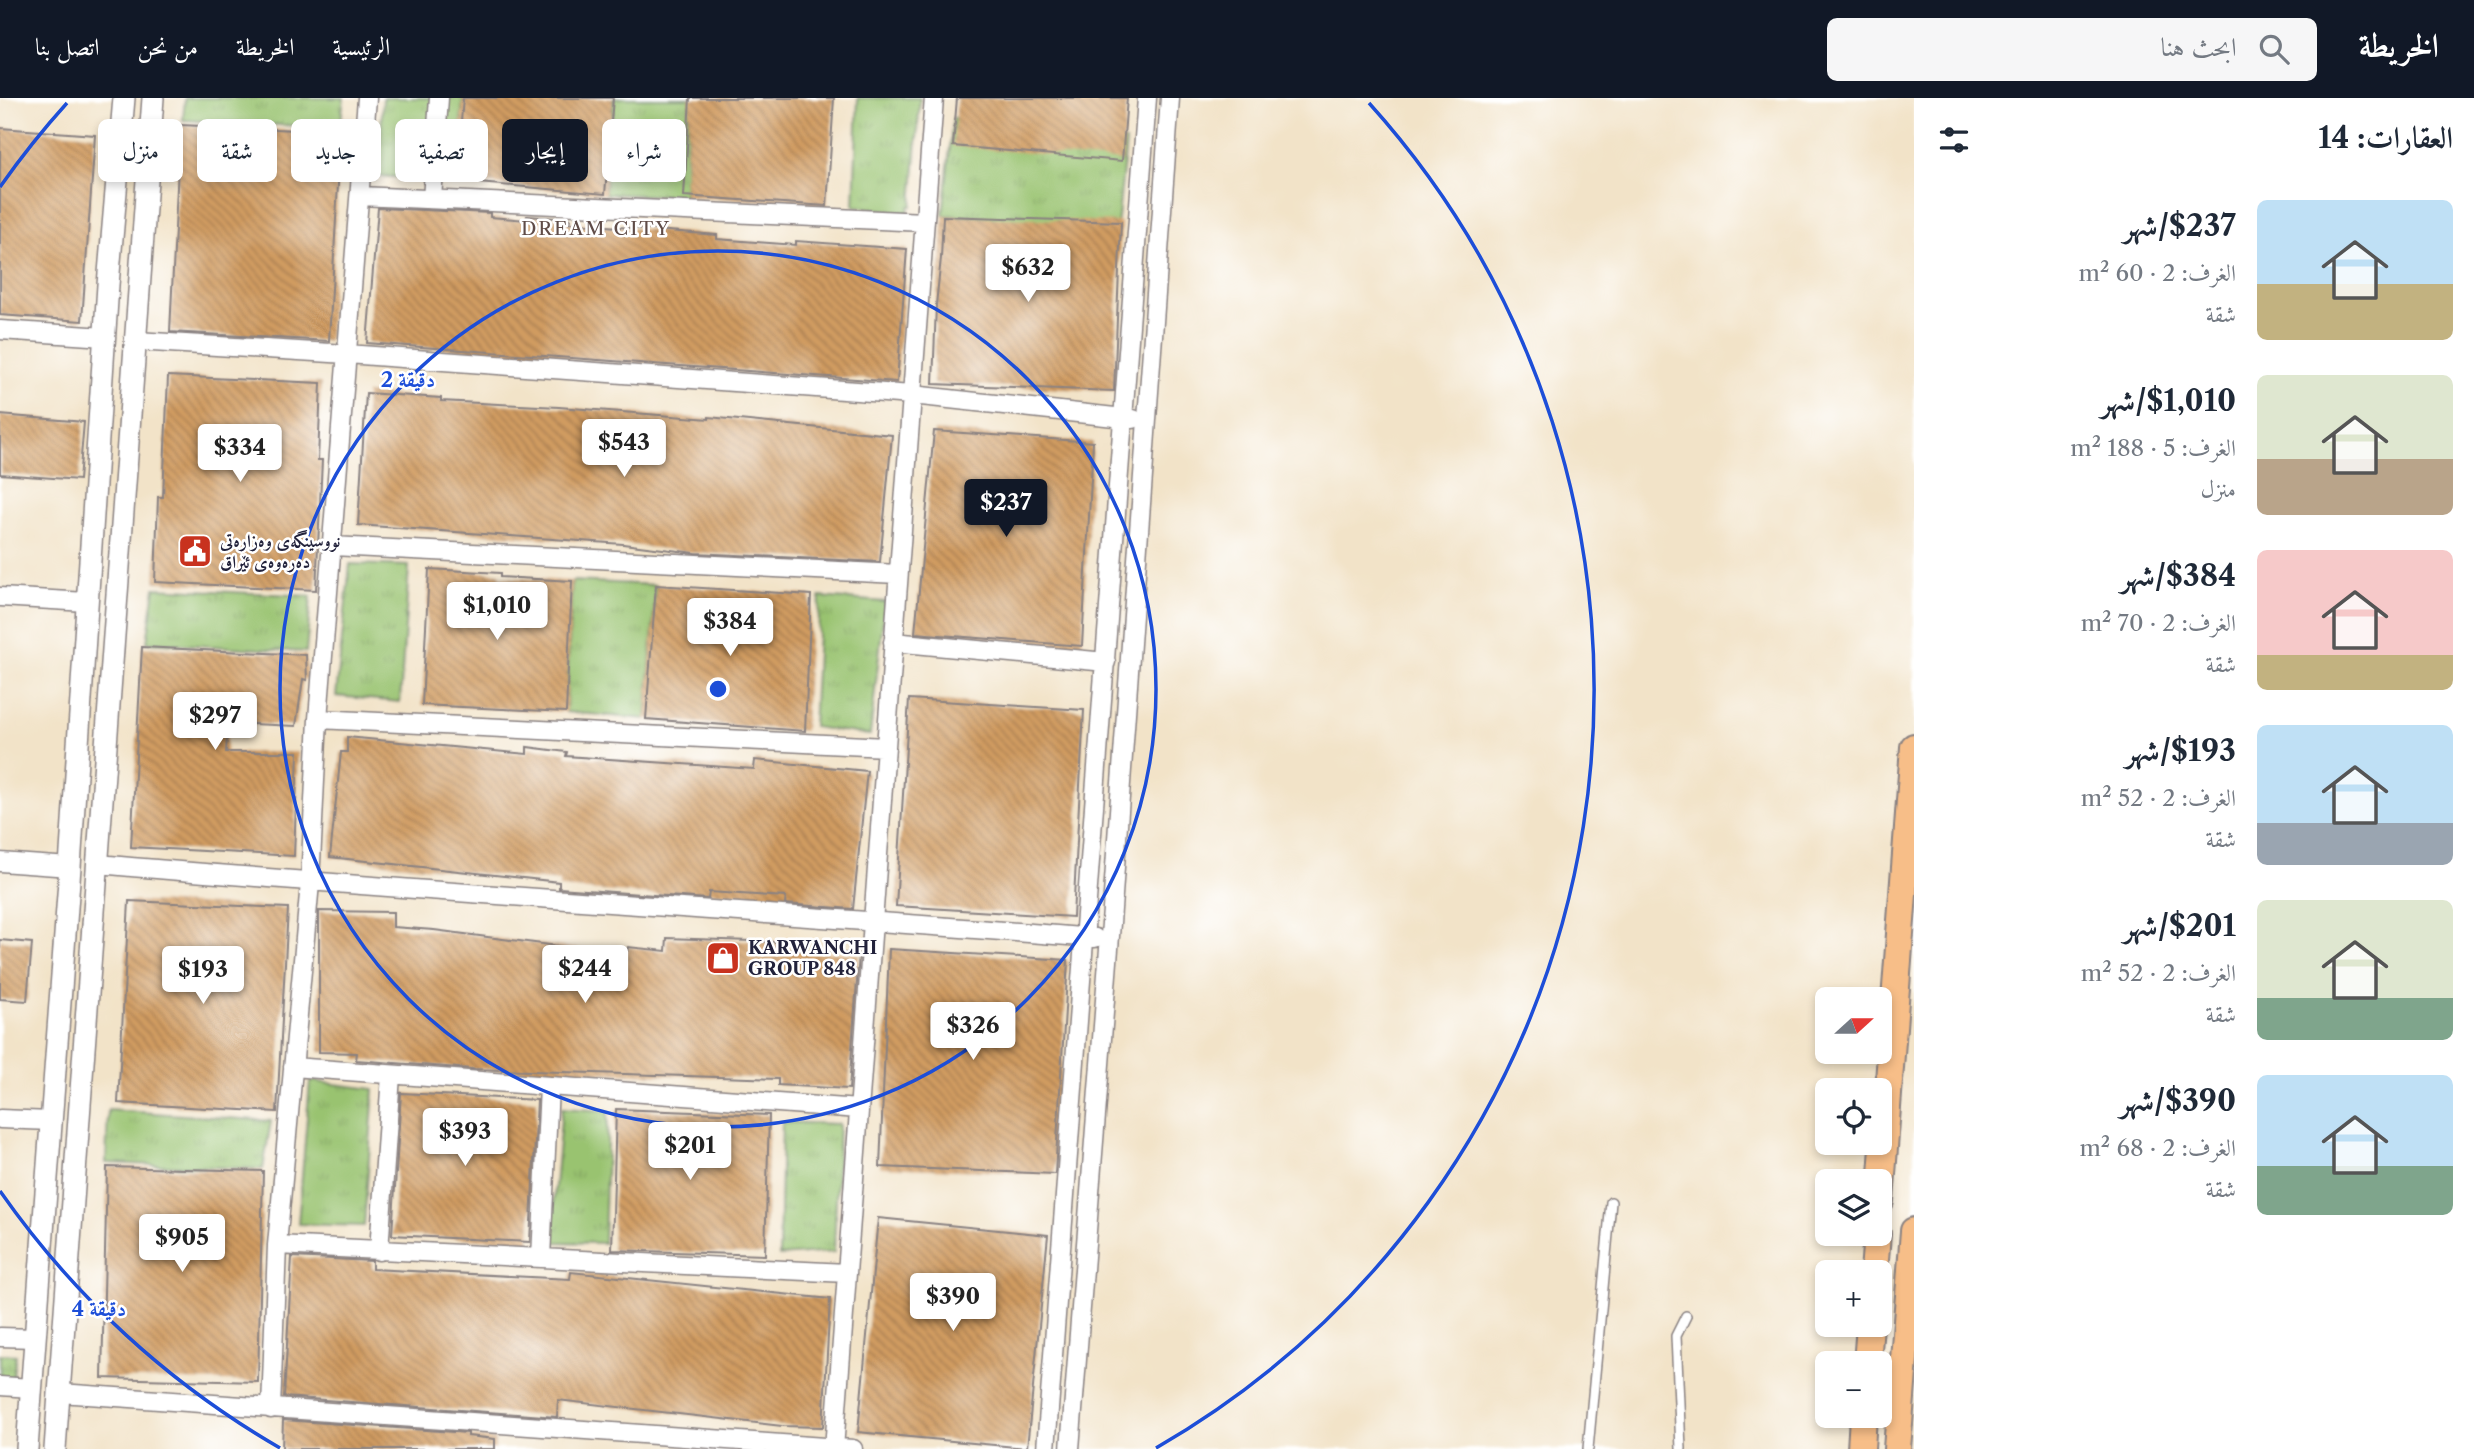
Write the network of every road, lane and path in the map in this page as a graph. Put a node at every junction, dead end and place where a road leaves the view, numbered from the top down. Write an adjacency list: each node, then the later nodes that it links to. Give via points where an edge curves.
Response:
1 (124, 98): 13 (street)
2 (153, 98): 14 (street)
3 (367, 98): 10 (street)
4 (439, 98): 11 (street)
5 (933, 98): 12 (street)
6 (1147, 98): 8 (street)
7 (1170, 98): 9 (street)
8 (1145, 136): 9 (street); 22 (street)
9 (1167, 137): 23 (street)
10 (359, 196): 11 (street); 18 (street)
11 (432, 199): 12 (street)
12 (924, 222): 21 (street)
13 (108, 285): 14 (street); 16 (street)
14 (139, 287): 17 (street)
15 (0, 330): 16 (street)
16 (105, 337): 19 (street)
17 (136, 341): 18 (street); 20 (street)
18 (347, 354): 21 (street); 24 (street)
19 (102, 384): 20 (street); 27 (street)
20 (133, 386): 34 (street)
21 (912, 395): 22 (street); 25 (street)
22 (1124, 418): 23 (street); 29 (street)
23 (1147, 421): 43 (street)
24 (332, 546): 25 (street); 30 (street)
25 (898, 574): 28 (street)
26 (0, 597): 27 (street)
27 (87, 601): 33 (street)
28 (893, 642): 29 (street); 31 (street)
29 (1107, 662): 42 (street)
30 (318, 719): 31 (street); 38 (street)
31 (886, 747): 41 (street)
32 (1914, 751): 50 (main road)
33 (74, 792): 34 (street); 37 (street)
34 (102, 794): 36 (street)
35 (0, 862): 37 (street)
36 (97, 864): 38 (street); 40 (street)
37 (70, 867): 39 (street)
38 (310, 883): 41 (street); 44 (street)
39 (66, 910): 40 (street); 49 (street)
40 (94, 912): 58 (street)
41 (873, 920): 42 (street); 47 (street)
42 (1086, 937): 43 (street); 70 (street)
43 (1109, 939): 71 (street)
44 (293, 1068): 45 (street); 53 (street)
45 (391, 1075): 46 (street); 54 (street)
46 (550, 1086): 47 (street); 55 (street)
47 (859, 1109): 56 (street)
48 (0, 1119): 49 (street)
49 (51, 1122): 59 (street)
50 (1882, 1169)
51 (1611, 1202): 72 (lane)
52 (1914, 1231): 75 (main road)
53 (277, 1245): 54 (street); 64 (street)
54 (379, 1251): 55 (street)
55 (541, 1258): 56 (street)
56 (847, 1273): 68 (street)
57 (1686, 1316): 73 (lane, via 1675,1336)
58 (64, 1326): 59 (street); 63 (street)
59 (35, 1330): 60 (street); 62 (street)
60 (0, 1337)
61 (0, 1387): 62 (street)
62 (33, 1388): 66 (street)
63 (60, 1393): 64 (street); 67 (street)
64 (271, 1409): 68 (street)
65 (1862, 1428): 74 (main road)
66 (27, 1442): 67 (street)
67 (55, 1443)
68 (834, 1448): 69 (street)
69 (853, 1449)
70 (1046, 1449)
71 (1070, 1449)
72 (1588, 1449)
73 (1681, 1449)
74 (1861, 1449)
75 (1897, 1449)

